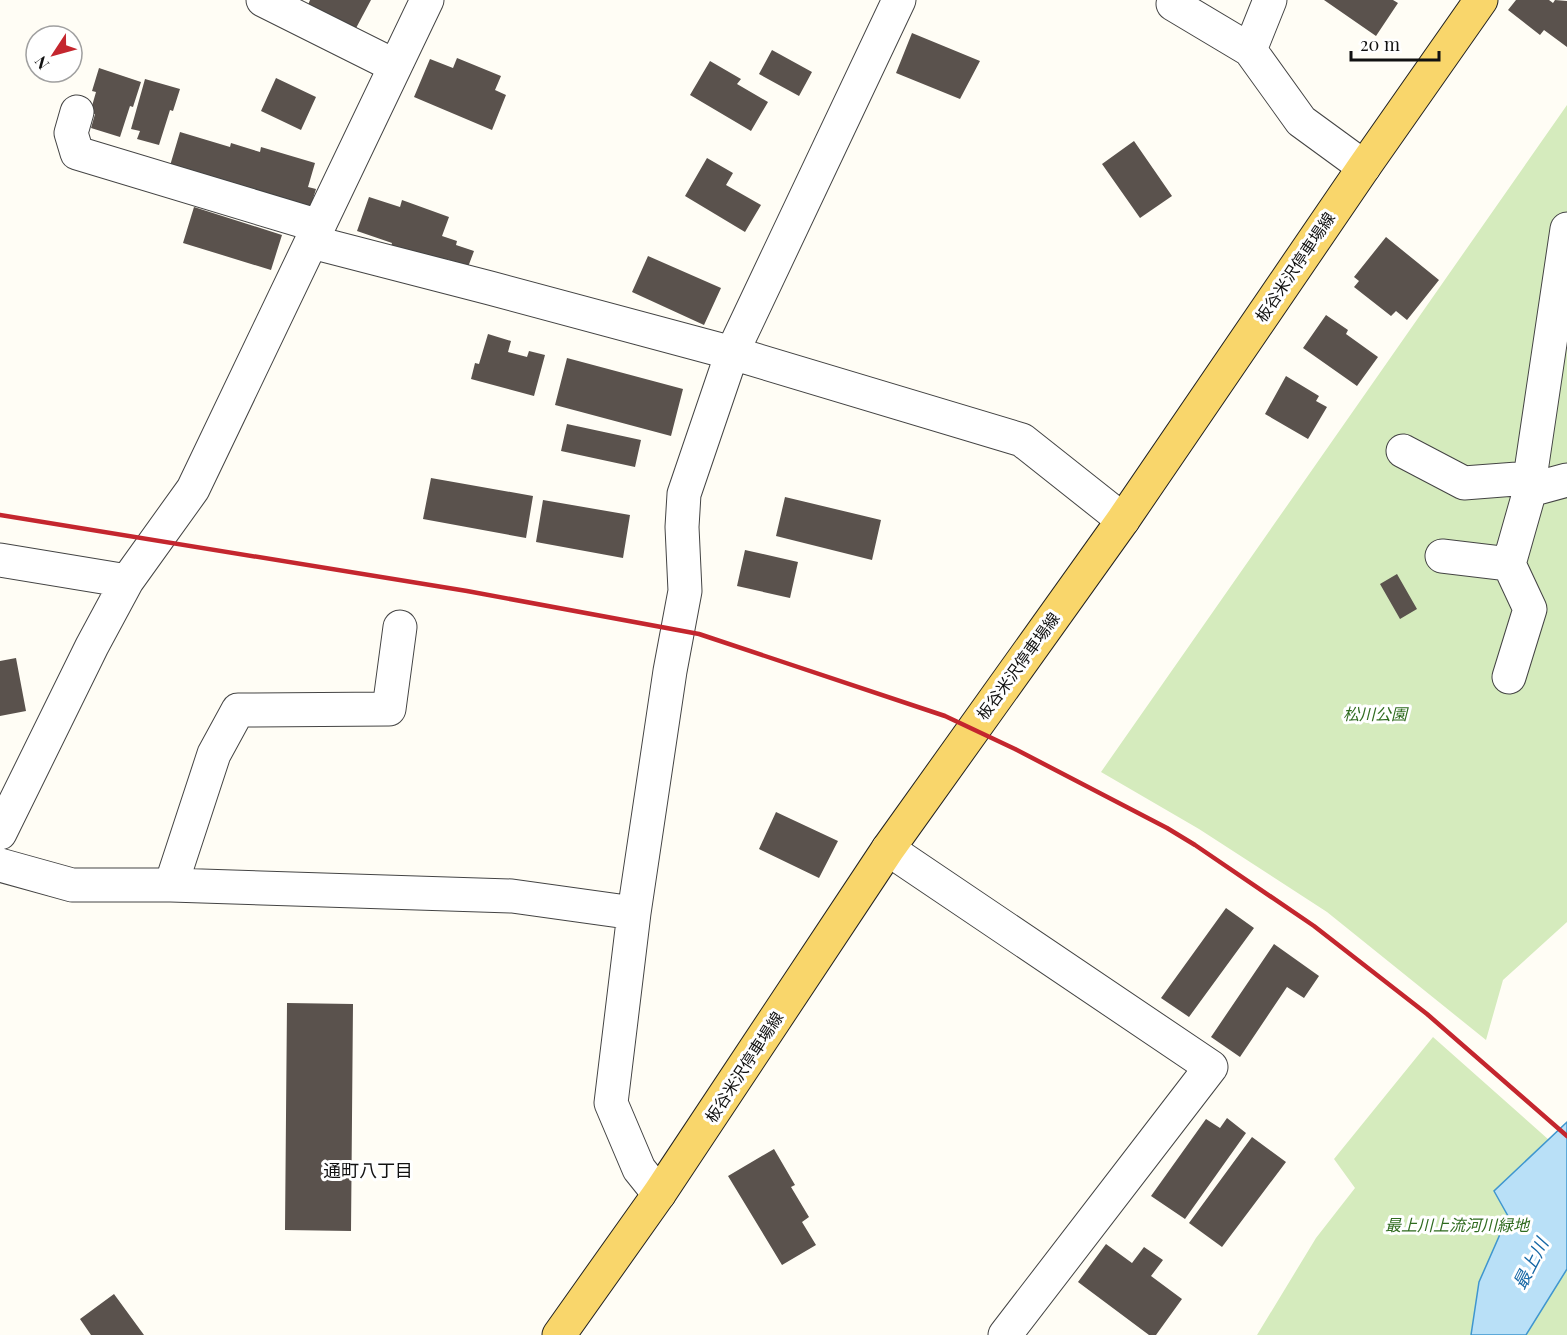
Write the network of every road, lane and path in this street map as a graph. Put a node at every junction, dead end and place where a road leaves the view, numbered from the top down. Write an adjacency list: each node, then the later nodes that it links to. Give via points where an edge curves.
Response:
1 (263, 0): 8 (street)
2 (427, 0): 8 (street)
3 (899, 0): 13 (street)
4 (1270, 0): 7 (street)
5 (1481, 0): 10 (main road, 板谷米沢停車場線)
6 (1173, 4): 7 (street)
7 (1250, 50): 10 (street, via 1301,121)
8 (395, 66): 12 (street)
9 (77, 112): 12 (street, via 71,133 77,153)
10 (1364, 167): 17 (main road, 板谷米沢停車場線)
11 (1567, 229): 16 (street)
12 (315, 235): 13 (street); 21 (street, via 193,489)
13 (732, 354): 17 (street, via 1022,440); 28 (street, via 684,494 685,591)
14 (1404, 451): 16 (street, via 1464,483)
15 (1567, 480): 16 (street)
16 (1530, 484): 20 (street)
17 (1123, 520): 25 (main road, 板谷米沢停車場線)
18 (1442, 556): 20 (street)
19 (0, 560): 21 (street)
20 (1509, 564): 23 (street, via 1530,609)
21 (127, 581): 24 (street)
22 (400, 627): 27 (street, via 389,709 238,710 214,754)
23 (1509, 676)
24 (0, 833)
25 (888, 849): 29 (main road, 板谷米沢停車場線); 31 (street, via 1211,1067)
26 (0, 865): 27 (street, via 72,885)
27 (171, 885): 28 (street, via 512,896)
28 (634, 914): 29 (street, via 611,1103 639,1169)
29 (660, 1194): 30 (main road, 板谷米沢停車場線)
30 (566, 1332)
31 (1005, 1335)

